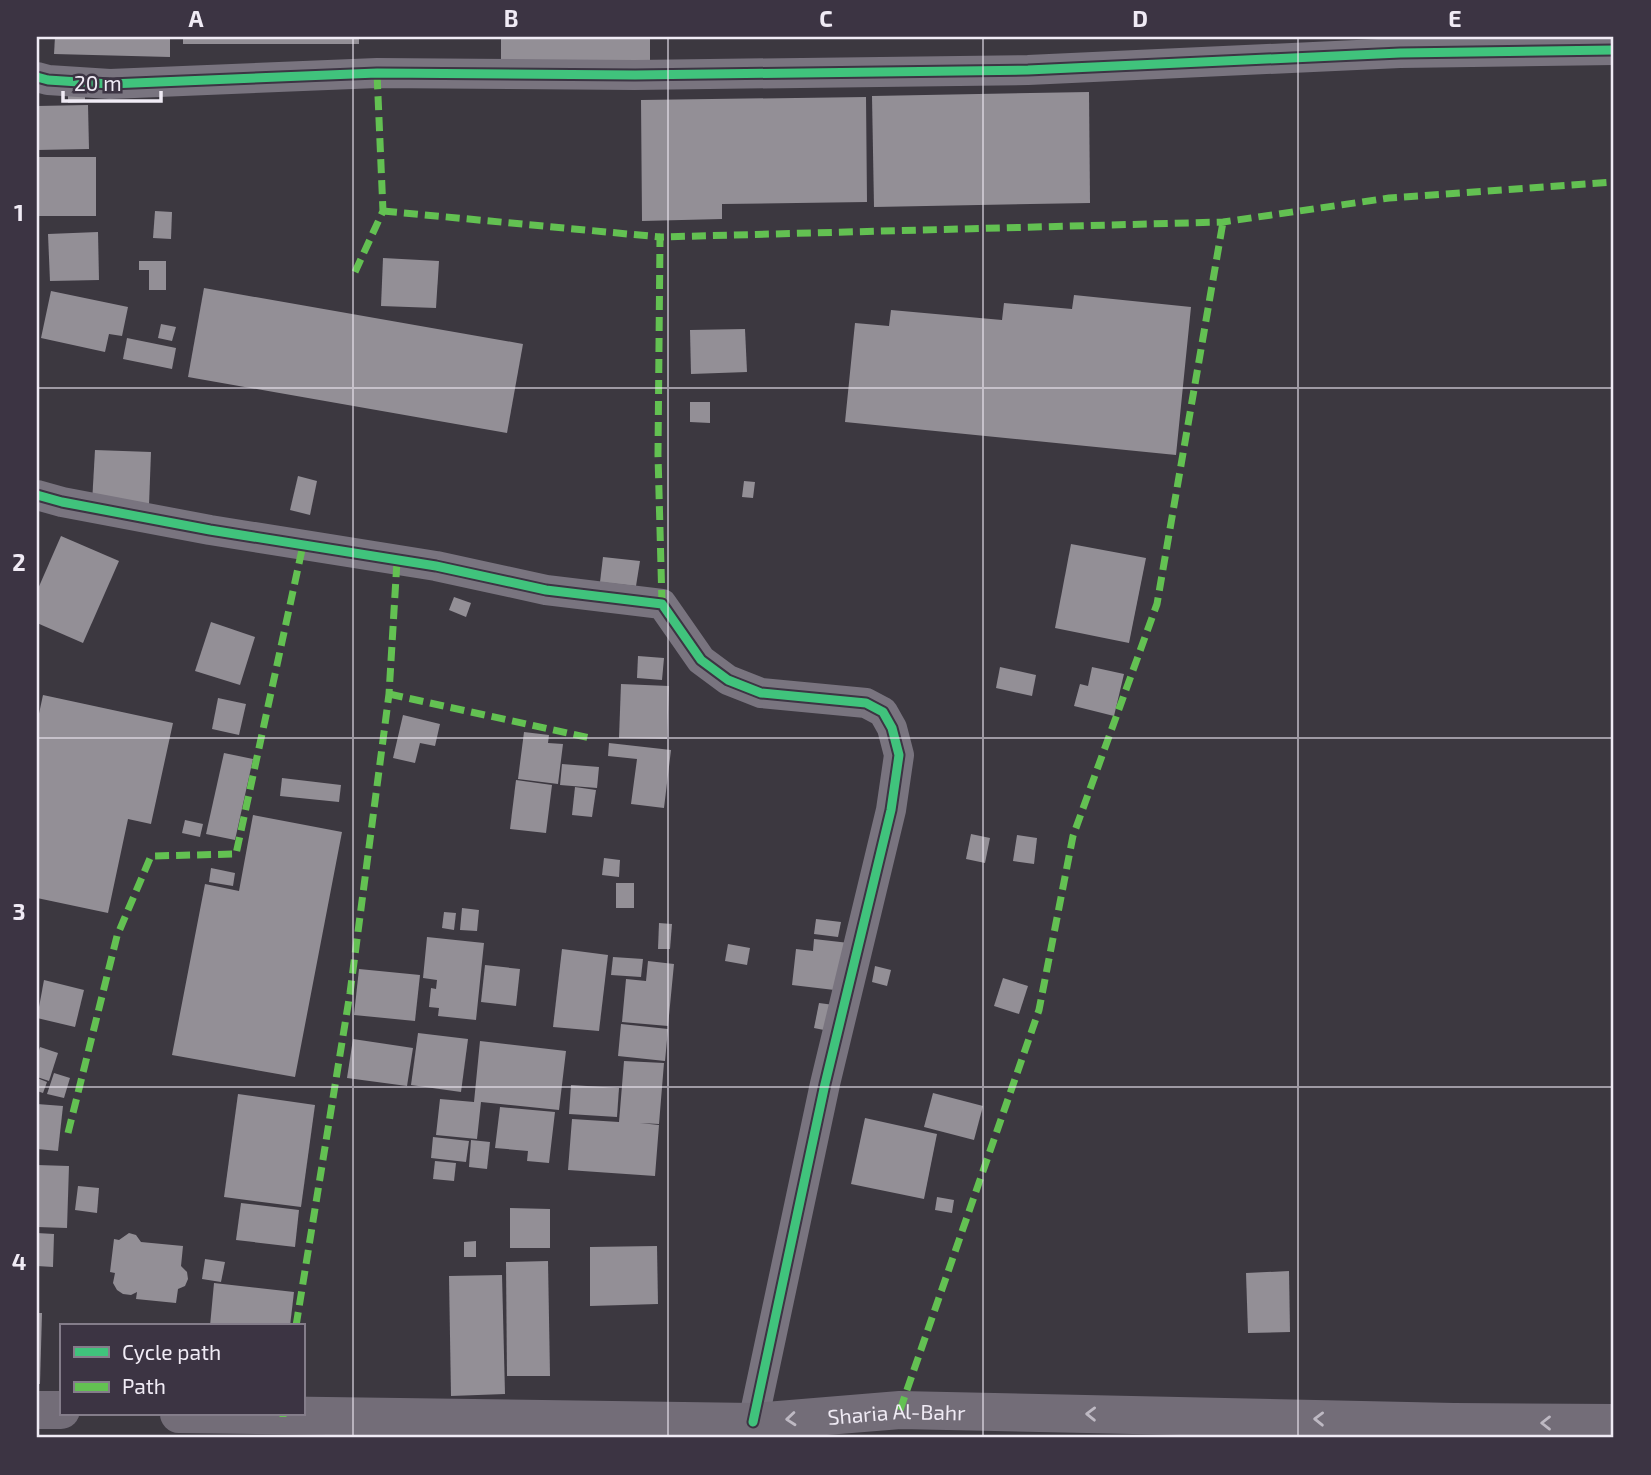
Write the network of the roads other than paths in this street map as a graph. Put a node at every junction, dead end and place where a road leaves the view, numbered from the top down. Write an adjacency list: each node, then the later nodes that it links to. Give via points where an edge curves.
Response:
1 (1614, 50): 2 (street, via 1028,70 377,73 110,84)
2 (37, 76)
3 (37, 495): 7 (street, via 210,530 436,565 546,590 662,604 701,660 728,680 761,693 866,703 883,712 899,755 891,810 825,1084)
4 (37, 1410): 5 (main road)
5 (60, 1410)
6 (304, 1416): 7 (main road, Sharia Al-Bahr)
7 (753, 1422): 9 (main road, Sharia Al-Bahr, one-way to 7, via 901,1410)
8 (1614, 1423): 9 (main road, Sharia Al-Bahr, one-way to 9)
9 (1452, 1430)

